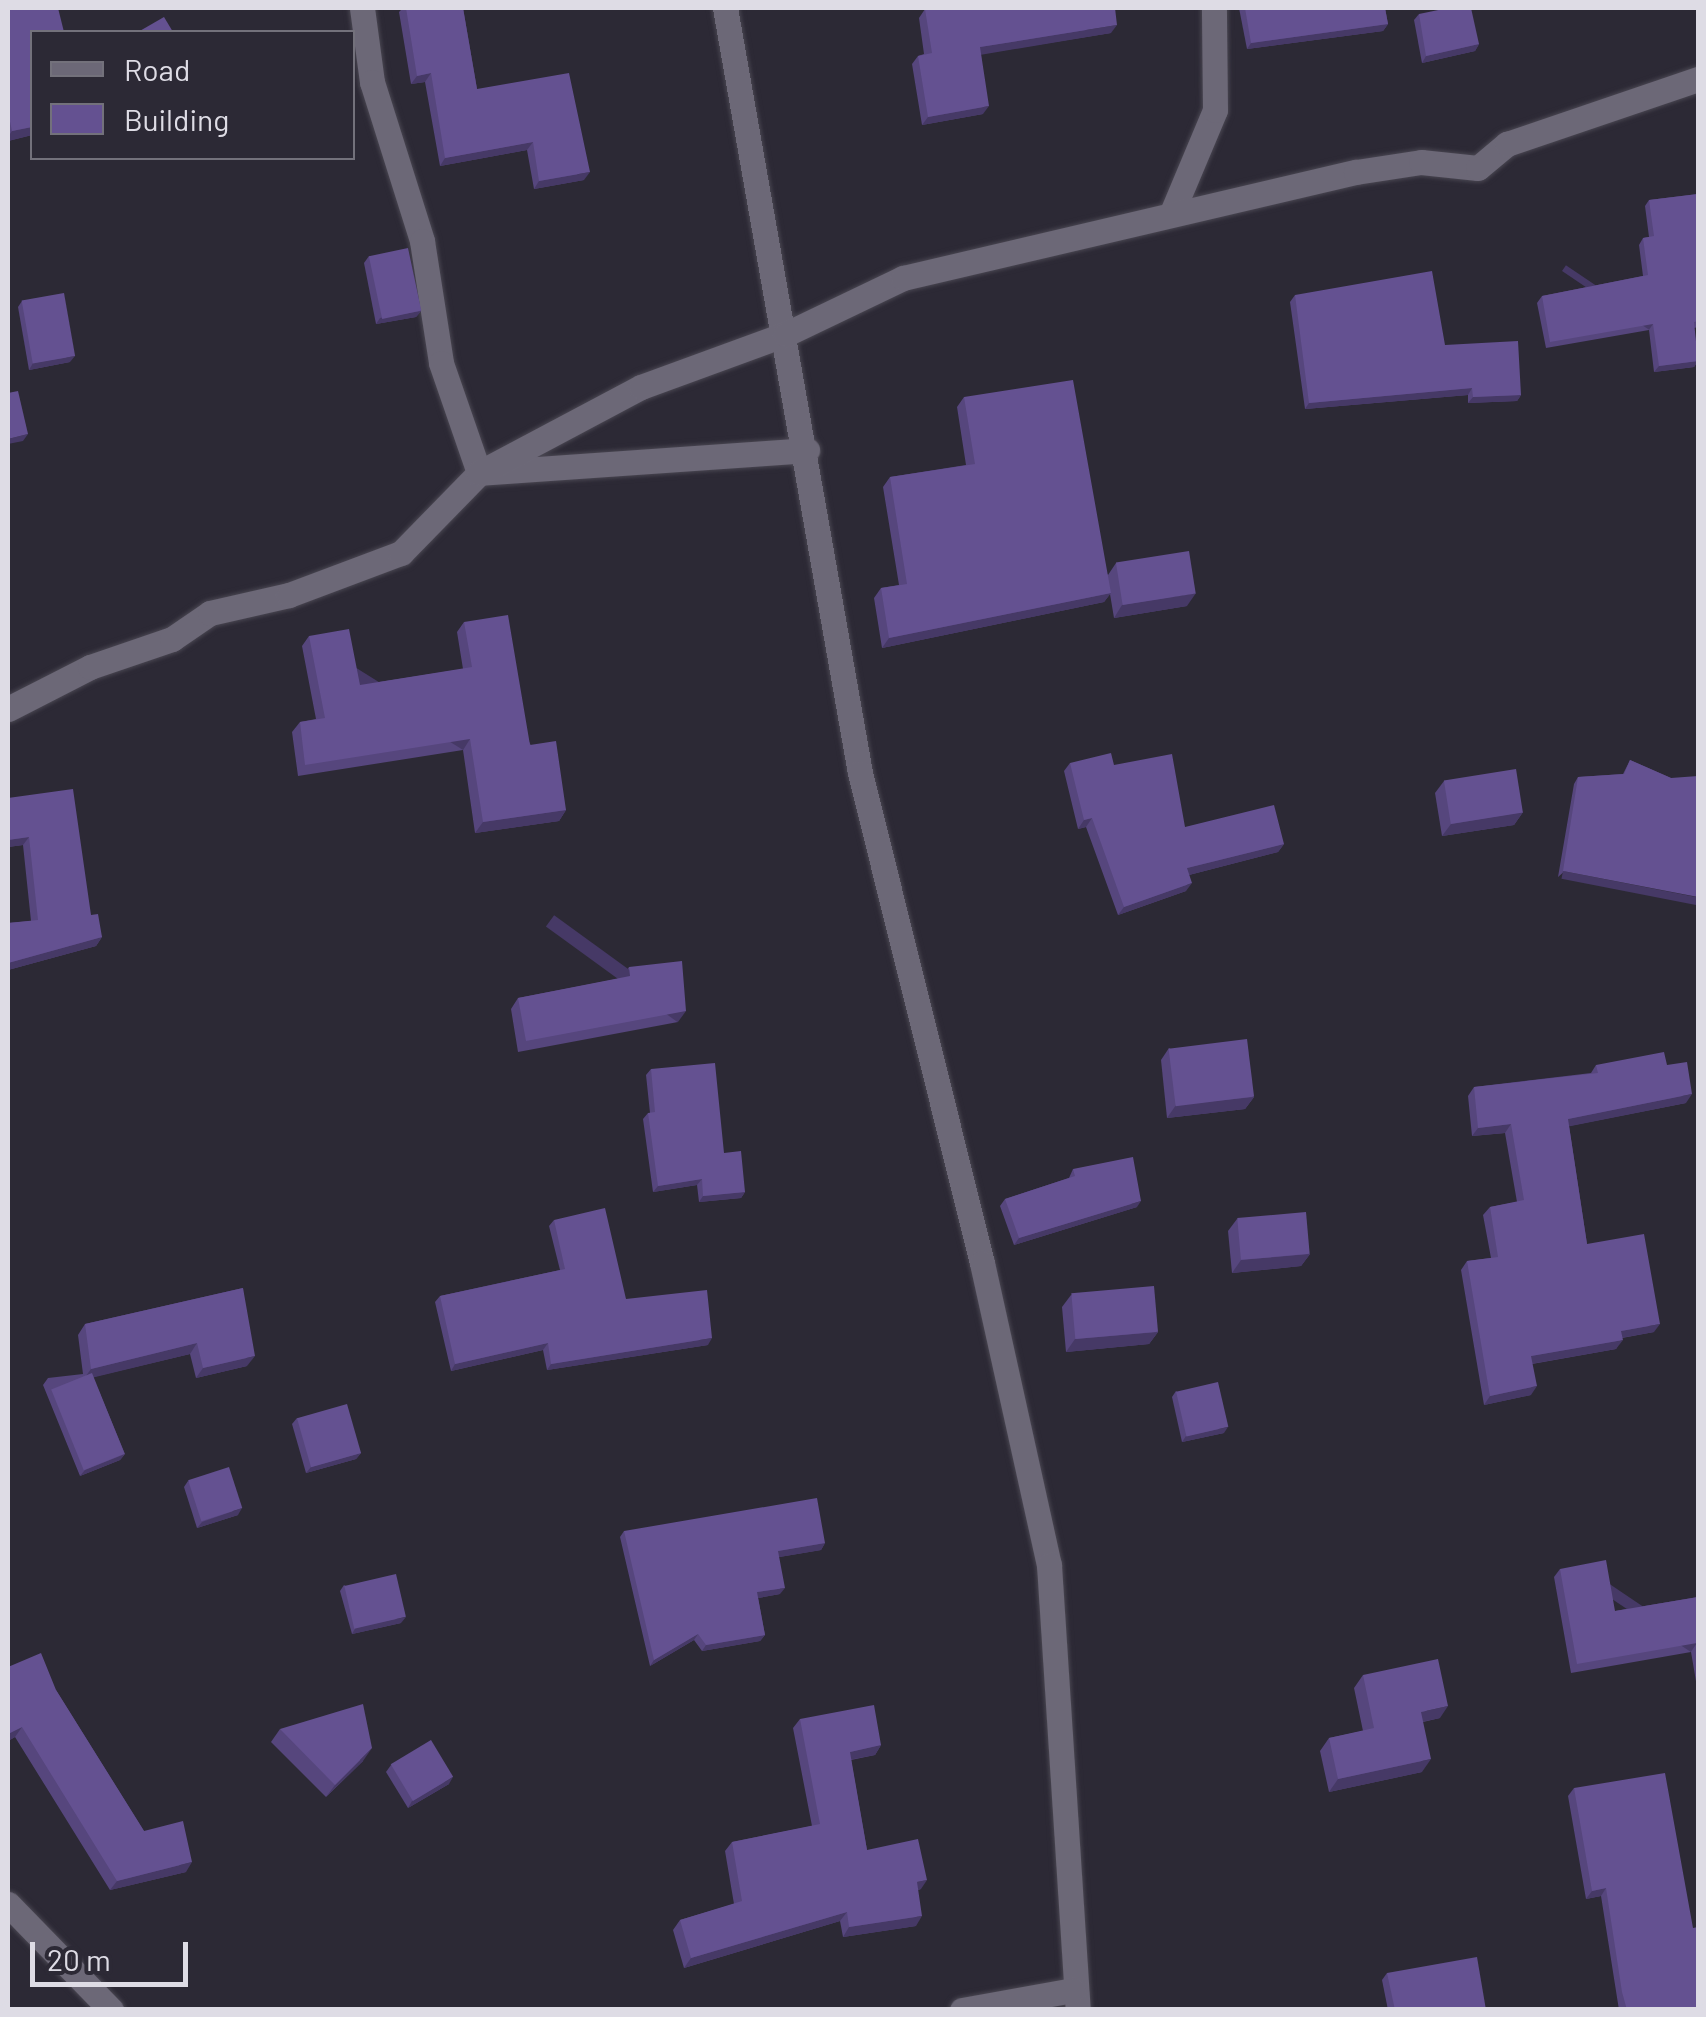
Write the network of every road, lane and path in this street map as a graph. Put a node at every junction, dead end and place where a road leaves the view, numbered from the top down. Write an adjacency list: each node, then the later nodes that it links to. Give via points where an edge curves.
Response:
1 (362, 8): 8 (street, via 372,82 422,241 442,364)
2 (725, 8): 6 (street)
3 (1214, 8): 5 (street, via 1215,110)
4 (1698, 80): 5 (street, via 1508,144 1478,168 1420,162)
5 (1173, 210): 6 (street, via 904,278)
6 (786, 334): 7 (street); 8 (street, via 642,387)
7 (806, 450): 8 (street); 11 (street, via 872,829 982,1263 1048,1565)
8 (478, 473): 9 (street, via 401,552 289,595 210,613 172,639 90,667)
9 (8, 709)
10 (8, 1904): 12 (street)
11 (1075, 2000): 13 (street)
12 (111, 2010)
13 (962, 2010)

